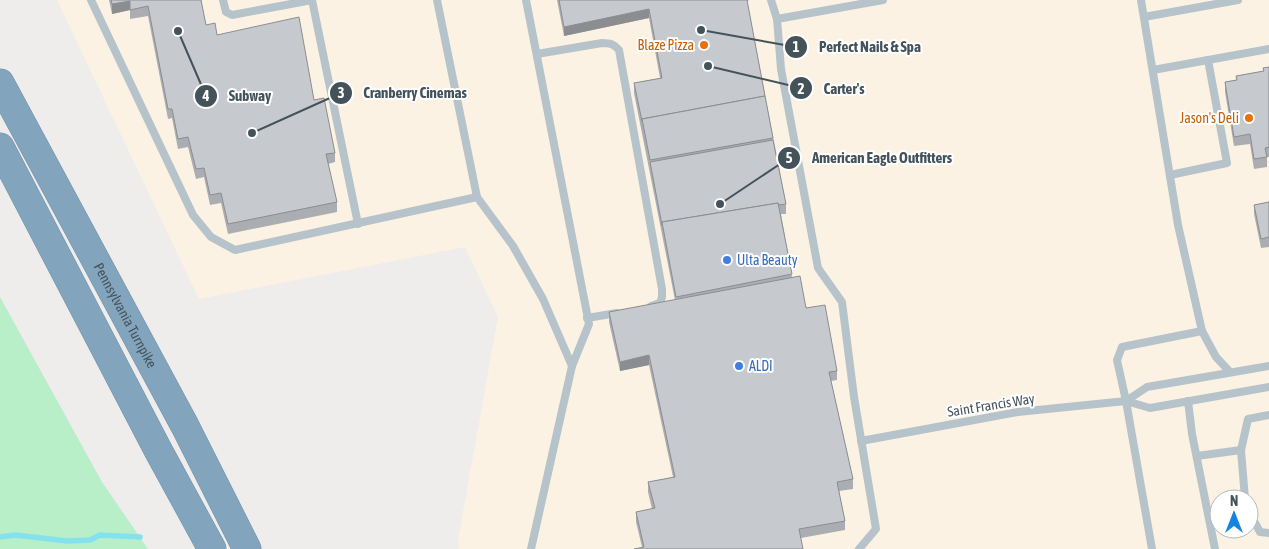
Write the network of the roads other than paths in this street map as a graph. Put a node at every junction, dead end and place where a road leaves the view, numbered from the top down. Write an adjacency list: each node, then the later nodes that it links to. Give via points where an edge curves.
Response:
1 (90, 0): 19 (lane, via 193,214 211,237 235,250)
2 (223, 0): 19 (lane, via 226,12 232,15 312,0)
3 (436, 0): 18 (lane)
4 (526, 0): 12 (lane)
5 (771, 0): 10 (lane)
6 (883, 0): 10 (lane)
7 (1141, 0): 9 (lane)
8 (1238, 0): 9 (lane)
9 (1144, 16): 14 (lane)
10 (777, 19): 31 (lane, via 781,69 818,268 842,302)
11 (1269, 49): 13 (lane)
12 (537, 54): 20 (lane, via 602,43 616,45 619,50 662,289 660,303); 22 (lane)
13 (1208, 60): 14 (lane); 17 (lane, via 1227,163)
14 (1153, 70): 17 (lane)
15 (0, 83): 39 (highway, Pennsylvania Turnpike, via 185,426)
16 (0, 147): 32 (highway)
17 (1170, 175): 23 (lane)
18 (477, 197): 19 (lane); 24 (lane, via 513,246 543,299)
19 (358, 224)
20 (644, 308)
21 (625, 311): 22 (lane)
22 (588, 318): 24 (lane, via 589,324)
23 (1202, 331): 26 (lane, via 1216,357); 28 (lane, via 1122,347 1117,360)
24 (572, 366): 40 (lane)
25 (1269, 366): 26 (lane, Saint Francis Way)
26 (1230, 372): 28 (lane, Saint Francis Way, via 1146,387)
27 (1269, 387): 29 (lane, Saint Francis Way)
28 (1126, 400): 29 (lane, Saint Francis Way, via 1150,408); 31 (lane, Saint Francis Way, via 1018,412); 42 (lane)
29 (1188, 401): 34 (lane)
30 (1269, 415): 33 (lane, via 1248,419)
31 (861, 441): 41 (lane, via 876,528)
32 (158, 450): 37 (highway, via 163,483); 38 (highway)
33 (1241, 450): 34 (lane); 35 (lane)
34 (1197, 456): 36 (lane)
35 (1244, 489)
36 (1209, 514)
37 (194, 549)
38 (212, 549)
39 (246, 549)
40 (531, 549)
41 (859, 549)
42 (1152, 549)

